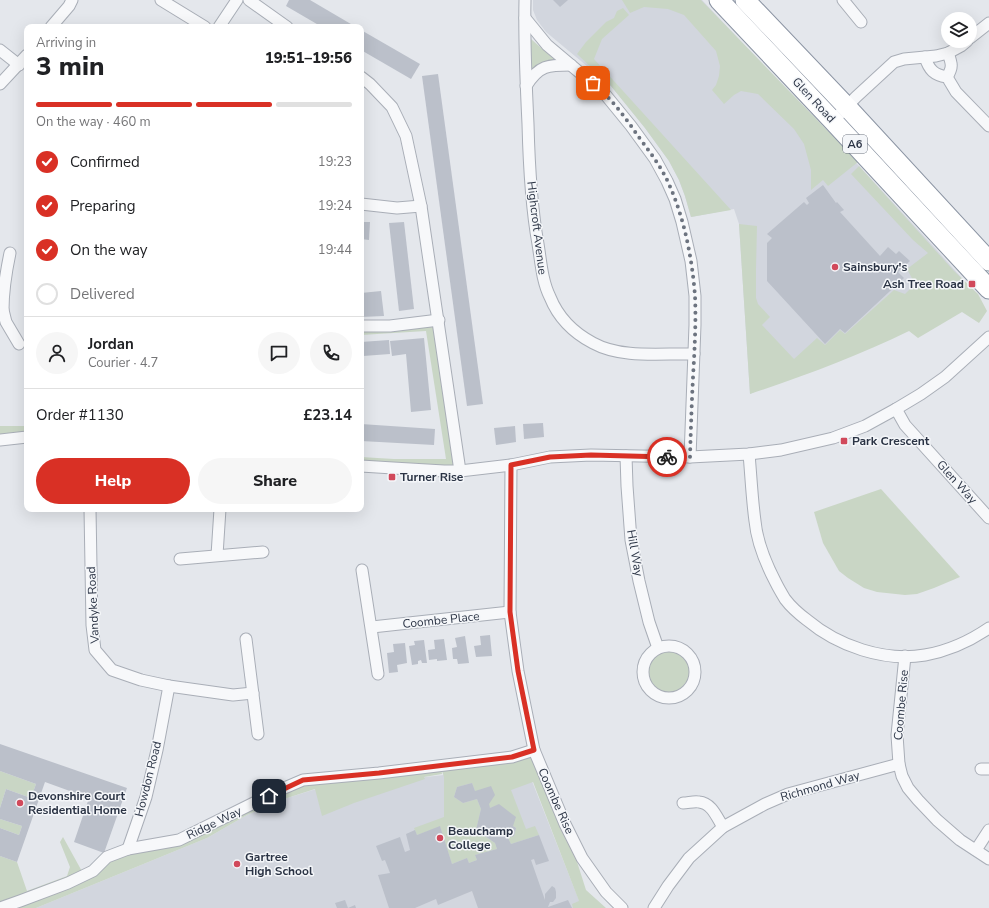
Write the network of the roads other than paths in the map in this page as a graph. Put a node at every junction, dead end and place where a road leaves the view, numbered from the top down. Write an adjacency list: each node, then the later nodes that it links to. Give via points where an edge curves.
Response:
1 (72, 0): 12 (street)
2 (161, 0): 13 (street)
3 (237, 0): 14 (street)
4 (249, 0): 15 (street)
5 (525, 0): 9 (street, Highcroft Avenue)
6 (719, 0): 29 (highway, Glen Road / A6)
7 (745, 0): 28 (highway, Glen Road / A6)
8 (843, 0): 10 (street)
9 (524, 18): 23 (street, via 547,45); 27 (street, Highcroft Avenue)
10 (861, 22)
11 (989, 23): 16 (street)
12 (54, 24)
13 (199, 24)
14 (220, 24)
15 (283, 24)
16 (977, 32)
17 (957, 48): 19 (street)
18 (0, 50): 22 (street)
19 (948, 53): 20 (street); 24 (street, via 952,65)
20 (925, 57): 24 (street, via 932,71 939,76); 28 (street, via 894,62)
21 (24, 59): 22 (street)
22 (19, 65): 26 (street)
23 (571, 65): 27 (street, via 552,65 540,70 532,76); 41 (street, via 604,93 655,159 667,180 682,222 691,261 695,296)
24 (947, 77): 30 (street, via 956,92)
25 (364, 79): 32 (street, via 392,107 406,136)
26 (0, 84)
27 (526, 87): 41 (street, Highcroft Avenue, via 533,216 544,280 558,312 580,334 606,349 634,353)
28 (847, 107): 29 (street); 34 (highway, Glen Road / A6)
29 (833, 121): 35 (highway, Glen Road / A6)
30 (989, 126)
31 (364, 204): 32 (street, via 397,208)
32 (421, 206): 37 (street)
33 (10, 253): 36 (street)
34 (989, 261)
35 (989, 289)
36 (1, 310): 40 (street)
37 (439, 320): 38 (street, via 390,326); 50 (street)
38 (364, 326)
39 (989, 337): 42 (street, via 946,377)
40 (19, 344)
41 (694, 354): 47 (street)
42 (896, 409): 45 (street, via 864,426 833,438 781,450); 53 (street, Glen Way, via 906,425)
43 (24, 437): 44 (street)
44 (0, 440)
45 (749, 454): 47 (street); 63 (street, via 759,543 785,600 817,628 855,648)
46 (626, 456): 47 (street); 48 (street, via 550,457); 62 (street, Hill Way, via 631,540 639,581)
47 (690, 457)
48 (511, 465): 50 (street); 58 (street, Coombe Rise)
49 (364, 466): 50 (street)
50 (460, 471)
51 (90, 512): 65 (street, Vandyke Road, via 92,625 95,650 112,670)
52 (220, 512): 55 (street)
53 (989, 518)
54 (263, 552): 55 (street)
55 (217, 556): 56 (street)
56 (180, 559)
57 (362, 570): 59 (street)
58 (510, 612): 59 (street, Coombe Place); 68 (street, Coombe Rise, via 518,671)
59 (372, 627): 64 (street)
60 (989, 628): 63 (street, via 951,648)
61 (246, 639): 66 (street)
62 (658, 648): 62 (street, via 677,647 691,657 694,665 695,674 689,689 674,698 657,696 645,683 643,666 647,658)
63 (905, 656): 69 (street, Coombe Rise, via 897,735)
64 (378, 674)
65 (169, 686): 66 (street, Vandyke Road, via 232,695); 73 (street, Howdon Road, via 146,797)
66 (253, 693): 67 (street)
67 (258, 734)
68 (534, 750): 73 (street, Ridge Way, via 505,758 303,780 179,840); 77 (street, Coombe Rise, via 582,858 606,892)
69 (899, 764): 71 (street, Richmond Way, via 788,794); 74 (street, Coombe Rise, via 908,788 918,800 960,840)
70 (683, 803): 71 (street, via 706,804)
71 (723, 827): 78 (street, Richmond Way, via 689,858)
72 (989, 830): 74 (street)
73 (128, 849): 76 (street, via 108,857 93,871)
74 (976, 850): 75 (street, Coombe Rise)
75 (989, 860)
76 (0, 908)
77 (622, 908)
78 (654, 908)

